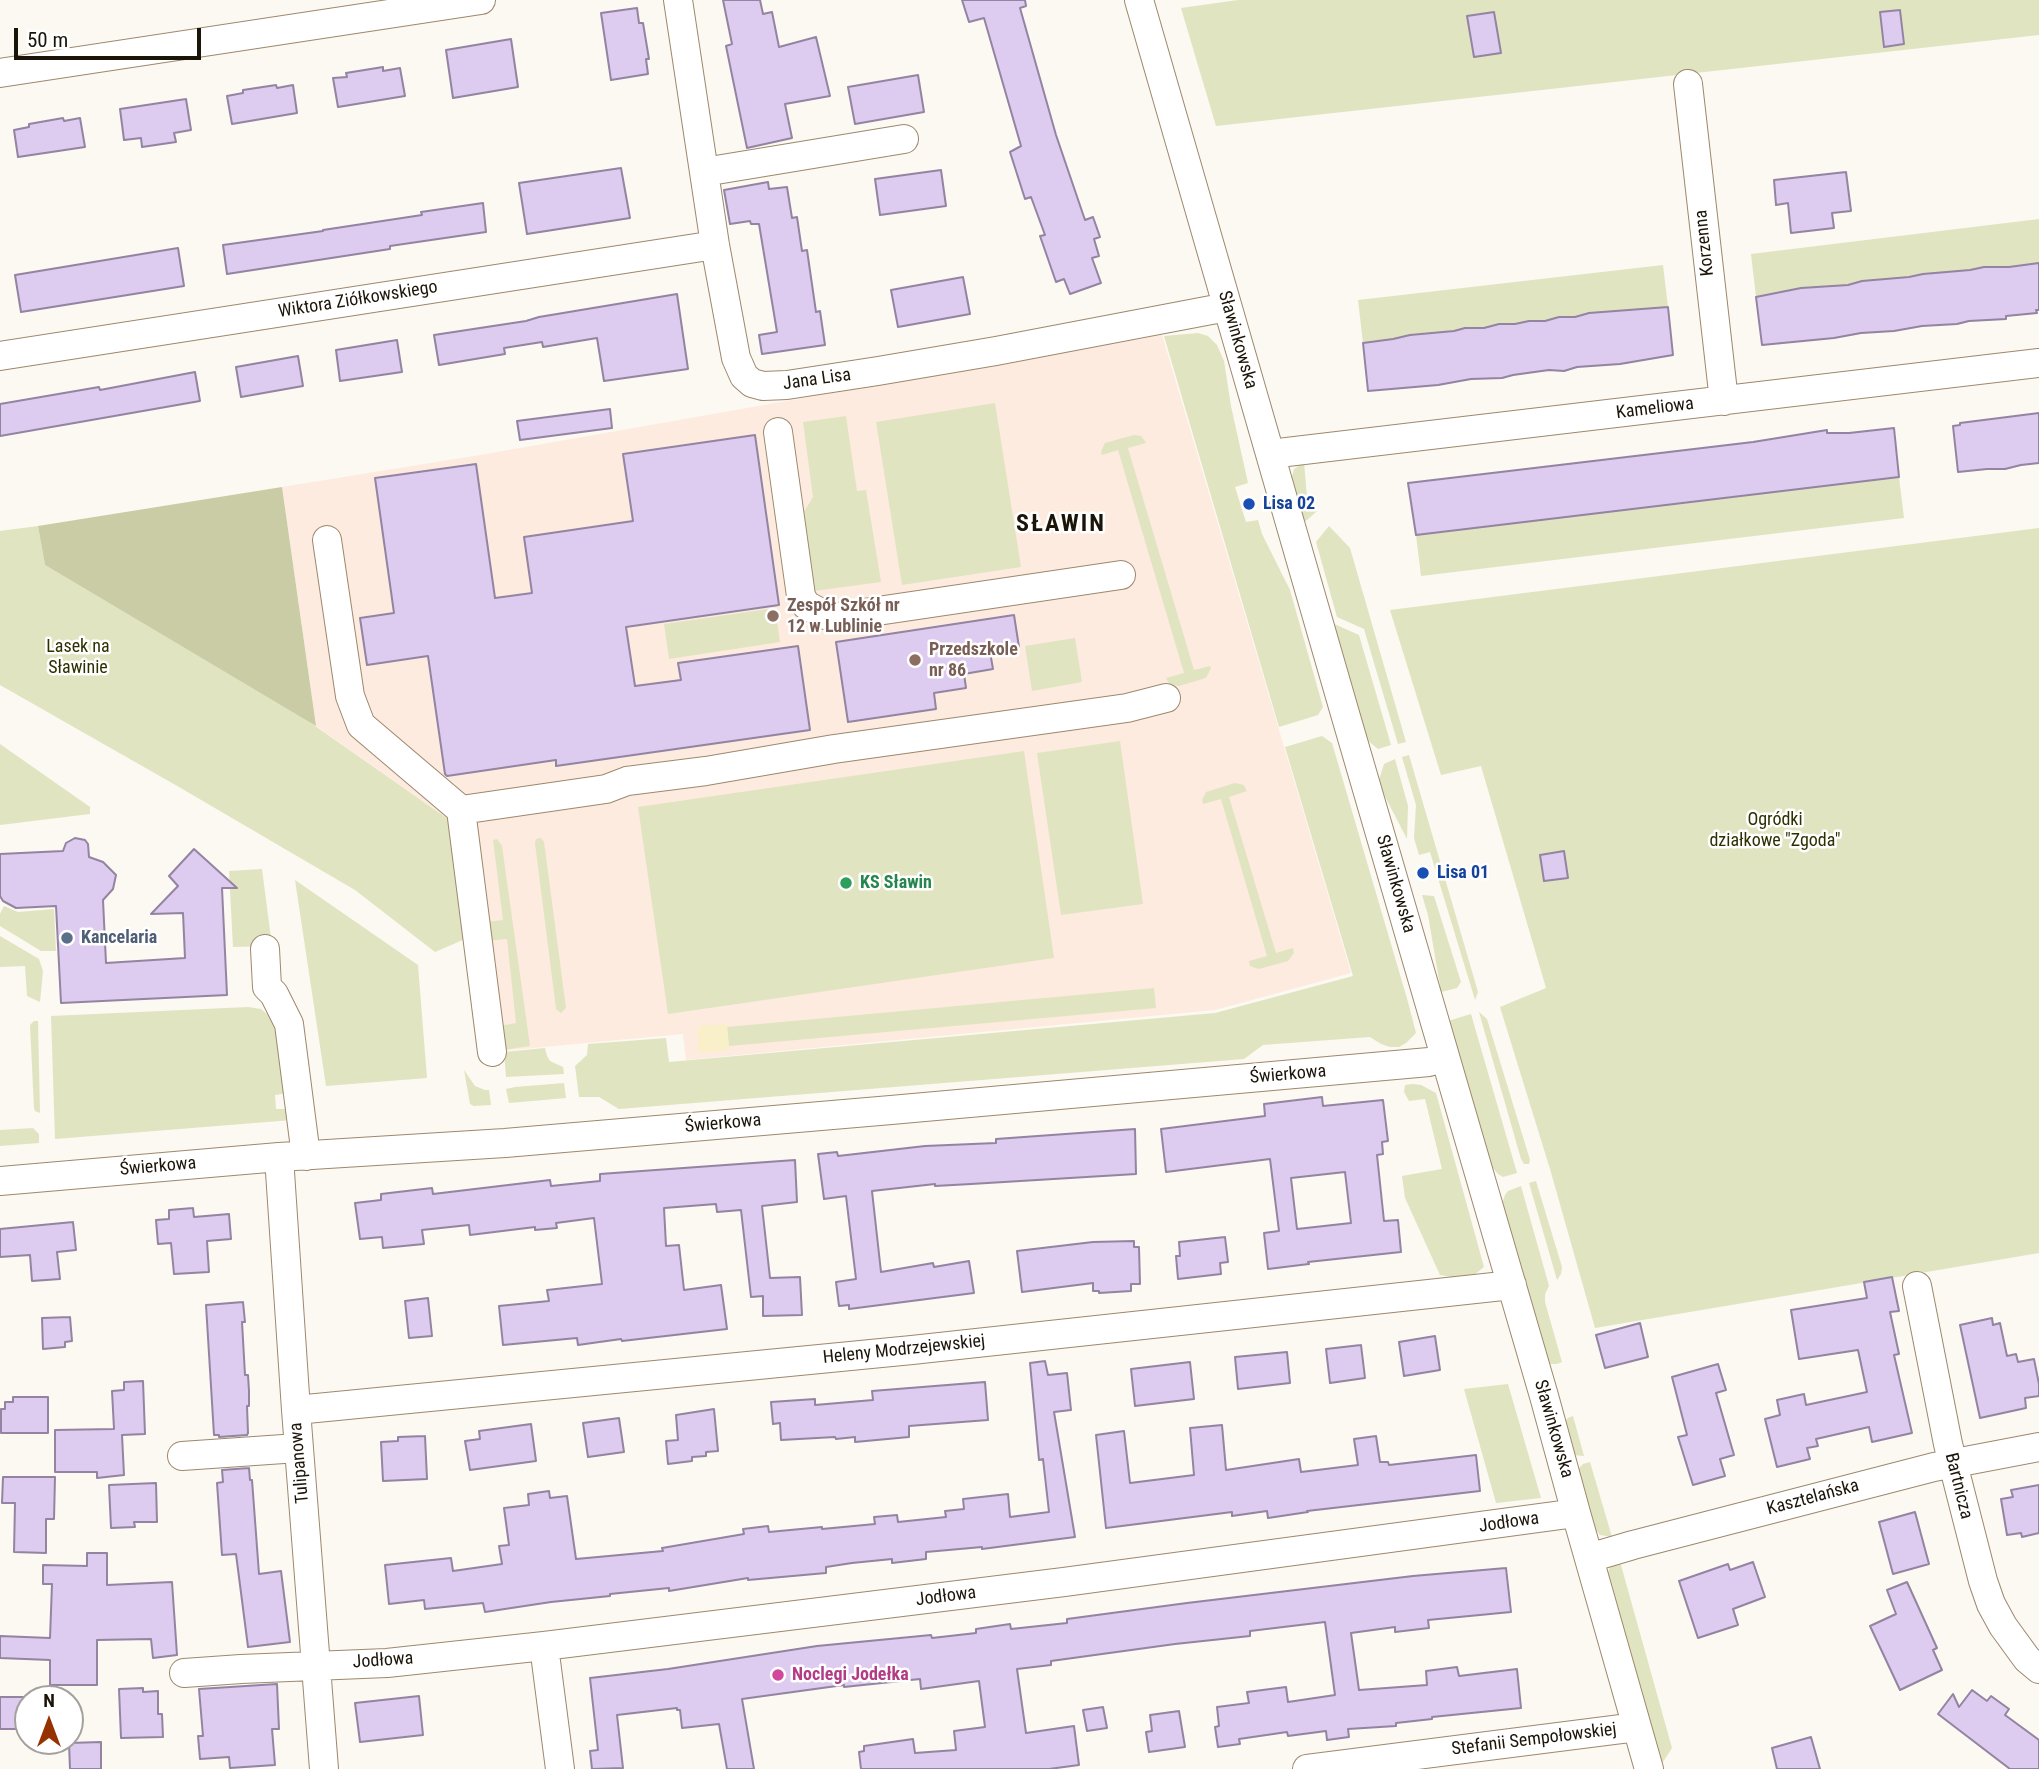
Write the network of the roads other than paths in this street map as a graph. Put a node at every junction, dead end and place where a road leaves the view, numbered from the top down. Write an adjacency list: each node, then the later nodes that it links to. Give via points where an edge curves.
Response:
1 (481, 0): 4 (street)
2 (678, 0): 7 (street, Jana Lisa)
3 (1139, 0): 9 (street, Sławinkowska)
4 (0, 73)
5 (1688, 84): 12 (street, Korzenna)
6 (904, 139): 7 (street)
7 (704, 172): 8 (street, Jana Lisa)
8 (715, 245): 9 (street, Jana Lisa, via 736,358 744,376 763,386 931,362); 10 (street, Wiktora Ziółkowskiego)
9 (1227, 306): 14 (street, Sławinkowska)
10 (0, 356)
11 (2039, 363): 12 (street, Kameliowa)
12 (1724, 401): 14 (street, Kameliowa)
13 (778, 432): 16 (street, via 801,596 806,605 825,615 837,617)
14 (1270, 454): 21 (street, Sławinkowska)
15 (327, 540): 18 (street, via 350,696 361,725)
16 (1121, 575)
17 (1166, 698): 18 (street, via 1127,708 834,749)
18 (461, 810): 20 (street)
19 (265, 949): 22 (street, Tulipanowa, via 267,988 289,1024)
20 (492, 1052)
21 (1445, 1057): 22 (street, Świerkowa, via 891,1110); 24 (street, Sławinkowska)
22 (292, 1157): 23 (street, Świerkowa); 26 (street, Tulipanowa)
23 (0, 1181)
24 (1512, 1285): 26 (street, Heleny Modrzejewskiej); 31 (street, Sławinkowska)
25 (1917, 1286): 30 (street, Bartnicza)
26 (296, 1410): 28 (street, Tulipanowa)
27 (2039, 1447): 30 (street, Kasztelańska)
28 (298, 1448): 29 (street); 34 (street, Tulipanowa)
29 (182, 1457)
30 (1953, 1463): 32 (street, Kasztelańska); 35 (street, Bartnicza, via 1991,1604 2012,1640)
31 (1576, 1513): 32 (street, Sławinkowska); 33 (street, Jodłowa)
32 (1589, 1558): 37 (street, Sławinkowska)
33 (544, 1646): 34 (street, Jodłowa); 39 (street)
34 (316, 1665): 36 (street, Jodłowa); 38 (street, Tulipanowa)
35 (2039, 1669)
36 (184, 1673)
37 (1637, 1727): 40 (street, Stefanii Sempołowskiej); 41 (street, Sławinkowska)
38 (324, 1769)
39 (560, 1769)
40 (1307, 1769)
41 (1649, 1769)

